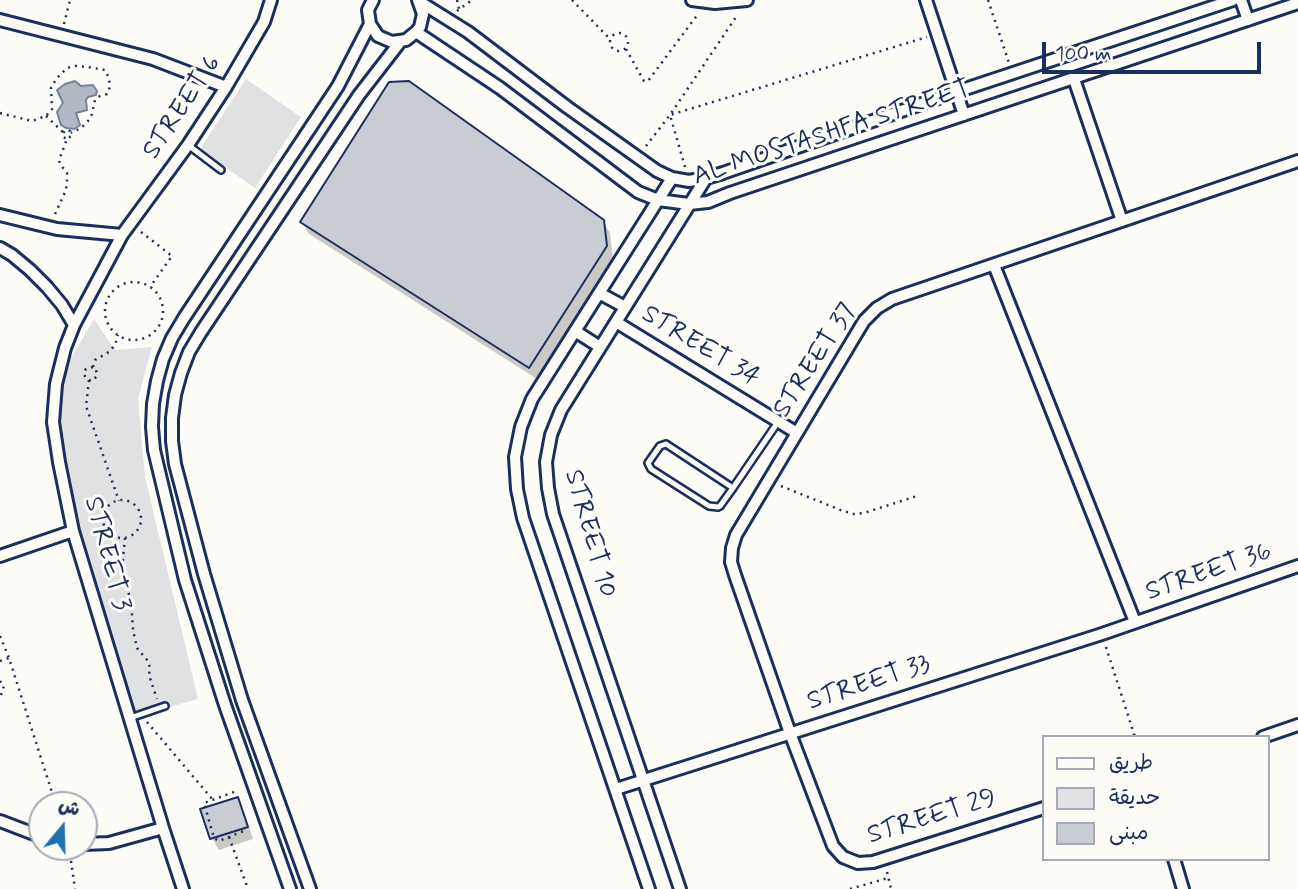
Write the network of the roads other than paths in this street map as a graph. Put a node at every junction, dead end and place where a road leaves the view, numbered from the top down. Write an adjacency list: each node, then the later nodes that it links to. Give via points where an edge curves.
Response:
1 (271, 0): 16 (street, STREET 6, via 264,22)
2 (373, 0): 12 (street)
3 (692, 0): 4 (street)
4 (747, 0)
5 (926, 0): 17 (street)
6 (1233, 0): 17 (street, AL MOSTASHFA STREET)
7 (1241, 0): 11 (street)
8 (419, 1): 13 (street, via 423,14); 22 (street, AL MOSTASHFA STREET)
9 (1298, 3): 11 (street, AL MOSTASHFA STREET)
10 (0, 20): 16 (street, via 153,59)
11 (1248, 20): 15 (street, AL MOSTASHFA STREET)
12 (369, 24): 14 (street, via 385,40); 45 (street, via 338,86 172,338 157,381 152,427 156,461 185,580)
13 (416, 32): 14 (street); 24 (street, AL MOSTASHFA STREET, via 500,88 638,192)
14 (400, 42): 44 (street, via 359,95 201,332 189,352 175,396 174,464)
15 (1074, 79): 18 (street, AL MOSTASHFA STREET); 27 (street)
16 (226, 87): 19 (street, STREET 6)
17 (956, 92): 18 (street); 23 (street, AL MOSTASHFA STREET)
18 (964, 115): 25 (street, AL MOSTASHFA STREET, via 708,202)
19 (188, 145): 21 (lane); 28 (street, STREET 6)
20 (1298, 161): 27 (street, STREET 37)
21 (221, 170)
22 (672, 178): 23 (street, AL MOSTASHFA STREET); 24 (street, STREET 10)
23 (706, 178): 25 (street, STREET 10)
24 (658, 200): 25 (street, AL MOSTASHFA STREET); 31 (street, STREET 10)
25 (689, 204): 32 (street, STREET 10)
26 (0, 215): 28 (street, via 48,227)
27 (1122, 221): 30 (street, STREET 37)
28 (122, 235): 34 (street, STREET 3)
29 (0, 248): 34 (street, via 47,287)
30 (994, 265): 38 (street, STREET 37, via 892,299 877,309 864,321); 43 (street)
31 (599, 293): 32 (street); 35 (street, STREET 10)
32 (625, 307): 33 (street, STREET 10)
33 (616, 322): 36 (street, STREET 10); 37 (street, STREET 34)
34 (75, 325): 40 (street, STREET 3, via 65,348 53,422)
35 (575, 331): 36 (street); 52 (street, STREET 10, via 531,399 515,457 517,489)
36 (600, 347): 51 (street, STREET 10, via 561,410 545,462 562,540)
37 (778, 421): 38 (street, STREET 34); 39 (lane)
38 (797, 433): 49 (street, STREET 37, via 732,548 732,562)
39 (733, 488): 39 (lane, via 720,506 712,508 648,463 666,444)
40 (73, 531): 41 (street); 47 (street, STREET 3)
41 (0, 556)
42 (1298, 566): 43 (street, STREET 36)
43 (1135, 622): 49 (street, STREET 33)
44 (242, 700): 45 (street); 61 (street)
45 (225, 705): 60 (street)
46 (163, 707): 47 (lane)
47 (135, 716): 55 (street, STREET 3)
48 (1298, 725): 50 (street)
49 (790, 733): 51 (street, STREET 33); 53 (street, STREET 29, via 833,846 858,863)
50 (1269, 735)
51 (643, 780): 52 (street, STREET 33); 63 (street, STREET 10)
52 (616, 789): 62 (street, STREET 10)
53 (1042, 809)
54 (0, 821): 56 (street)
55 (163, 828): 57 (street); 59 (street, STREET 3)
56 (28, 832)
57 (98, 843)
58 (1175, 861): 64 (street)
59 (183, 889)
60 (290, 889)
61 (310, 889)
62 (649, 889)
63 (680, 889)
64 (1184, 889)

